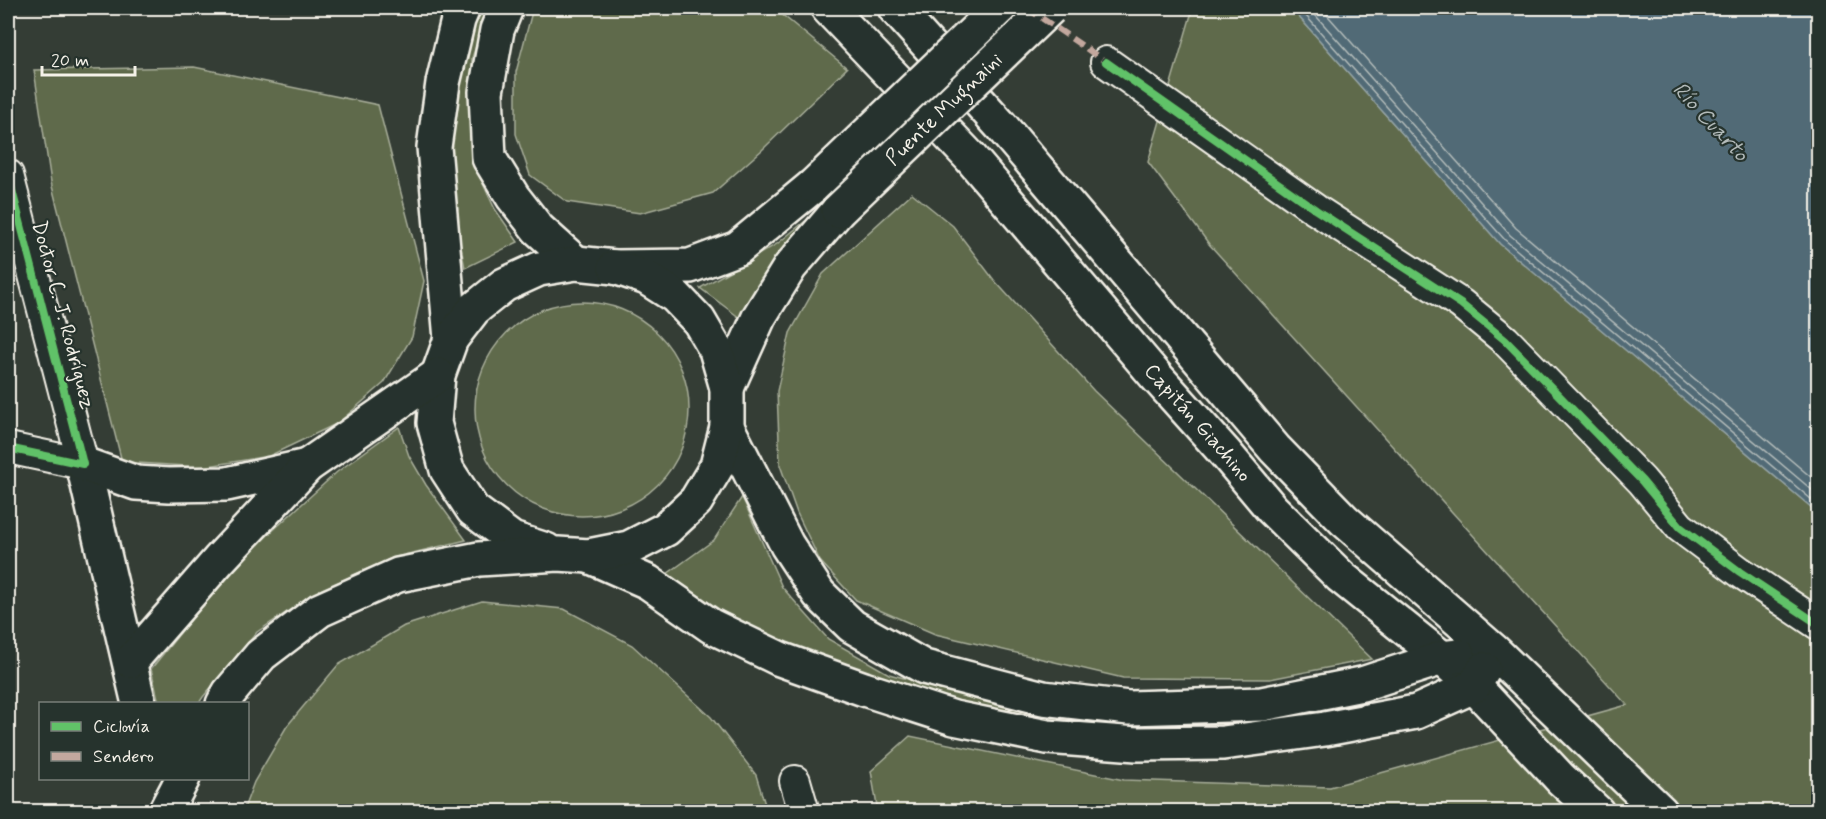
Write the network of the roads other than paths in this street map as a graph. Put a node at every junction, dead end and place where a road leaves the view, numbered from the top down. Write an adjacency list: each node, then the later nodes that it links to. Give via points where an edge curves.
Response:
1 (463, 8): 13 (main road, via 443,83 434,147)
2 (506, 8): 11 (main road, via 497,30 486,92 489,158 538,229)
3 (819, 8): 8 (main road)
4 (828, 8): 8 (main road, Capitán Giachino)
5 (895, 8): 22 (main road, Capitán Giachino, via 1010,136 1275,449 1344,520)
6 (999, 8): 12 (main road, Puente Mugnaini, bridge, via 813,186 738,248 690,266)
7 (1050, 8): 15 (main road, Puente Mugnaini, bridge, via 838,211 790,267 759,317)
8 (851, 31): 23 (main road, Capitán Giachino, via 970,157 1272,509 1341,577)
9 (1106, 62): 21 (street, via 1316,210 1461,304 1505,340 1680,526)
10 (8, 175): 18 (street, Doctor C. J. Rodríguez)
11 (576, 263): 12 (main road); 13 (main road, via 538,269 504,285 474,309)
12 (615, 267): 15 (main road, via 647,278 675,296 699,321 716,350)
13 (452, 339): 14 (main road)
14 (438, 375): 19 (main road); 20 (main road, via 434,423 447,470 473,510 512,539)
15 (728, 388): 16 (main road)
16 (728, 427): 20 (main road, via 717,466 696,501 666,529 629,548); 23 (main road, via 787,545 819,594 852,626 924,668 1043,698 1129,708 1262,704 1362,684)
17 (8, 448): 18 (street)
18 (83, 464): 19 (main road, via 136,483 169,484 227,484); 24 (main road, Doctor C. J. Rodríguez)
19 (307, 466): 24 (main road)
20 (573, 555): 25 (main road, via 648,582 711,626 780,659 954,718 1047,737 1137,744 1223,743 1416,712); 27 (main road, via 479,559 398,575 320,610 261,655)
21 (1818, 624)
22 (1494, 651): 23 (main road); 25 (main road); 34 (main road, Capitán Giachino)
23 (1442, 658): 25 (main road, Capitán Giachino)
24 (131, 661): 26 (main road, Doctor C. J. Rodríguez)
25 (1474, 686): 33 (main road, Capitán Giachino)
26 (140, 702)
27 (224, 702)
28 (155, 780): 31 (main road)
29 (182, 780): 31 (main road)
30 (795, 781): 32 (street)
31 (163, 812)
32 (804, 812)
33 (1597, 812)
34 (1661, 812)

